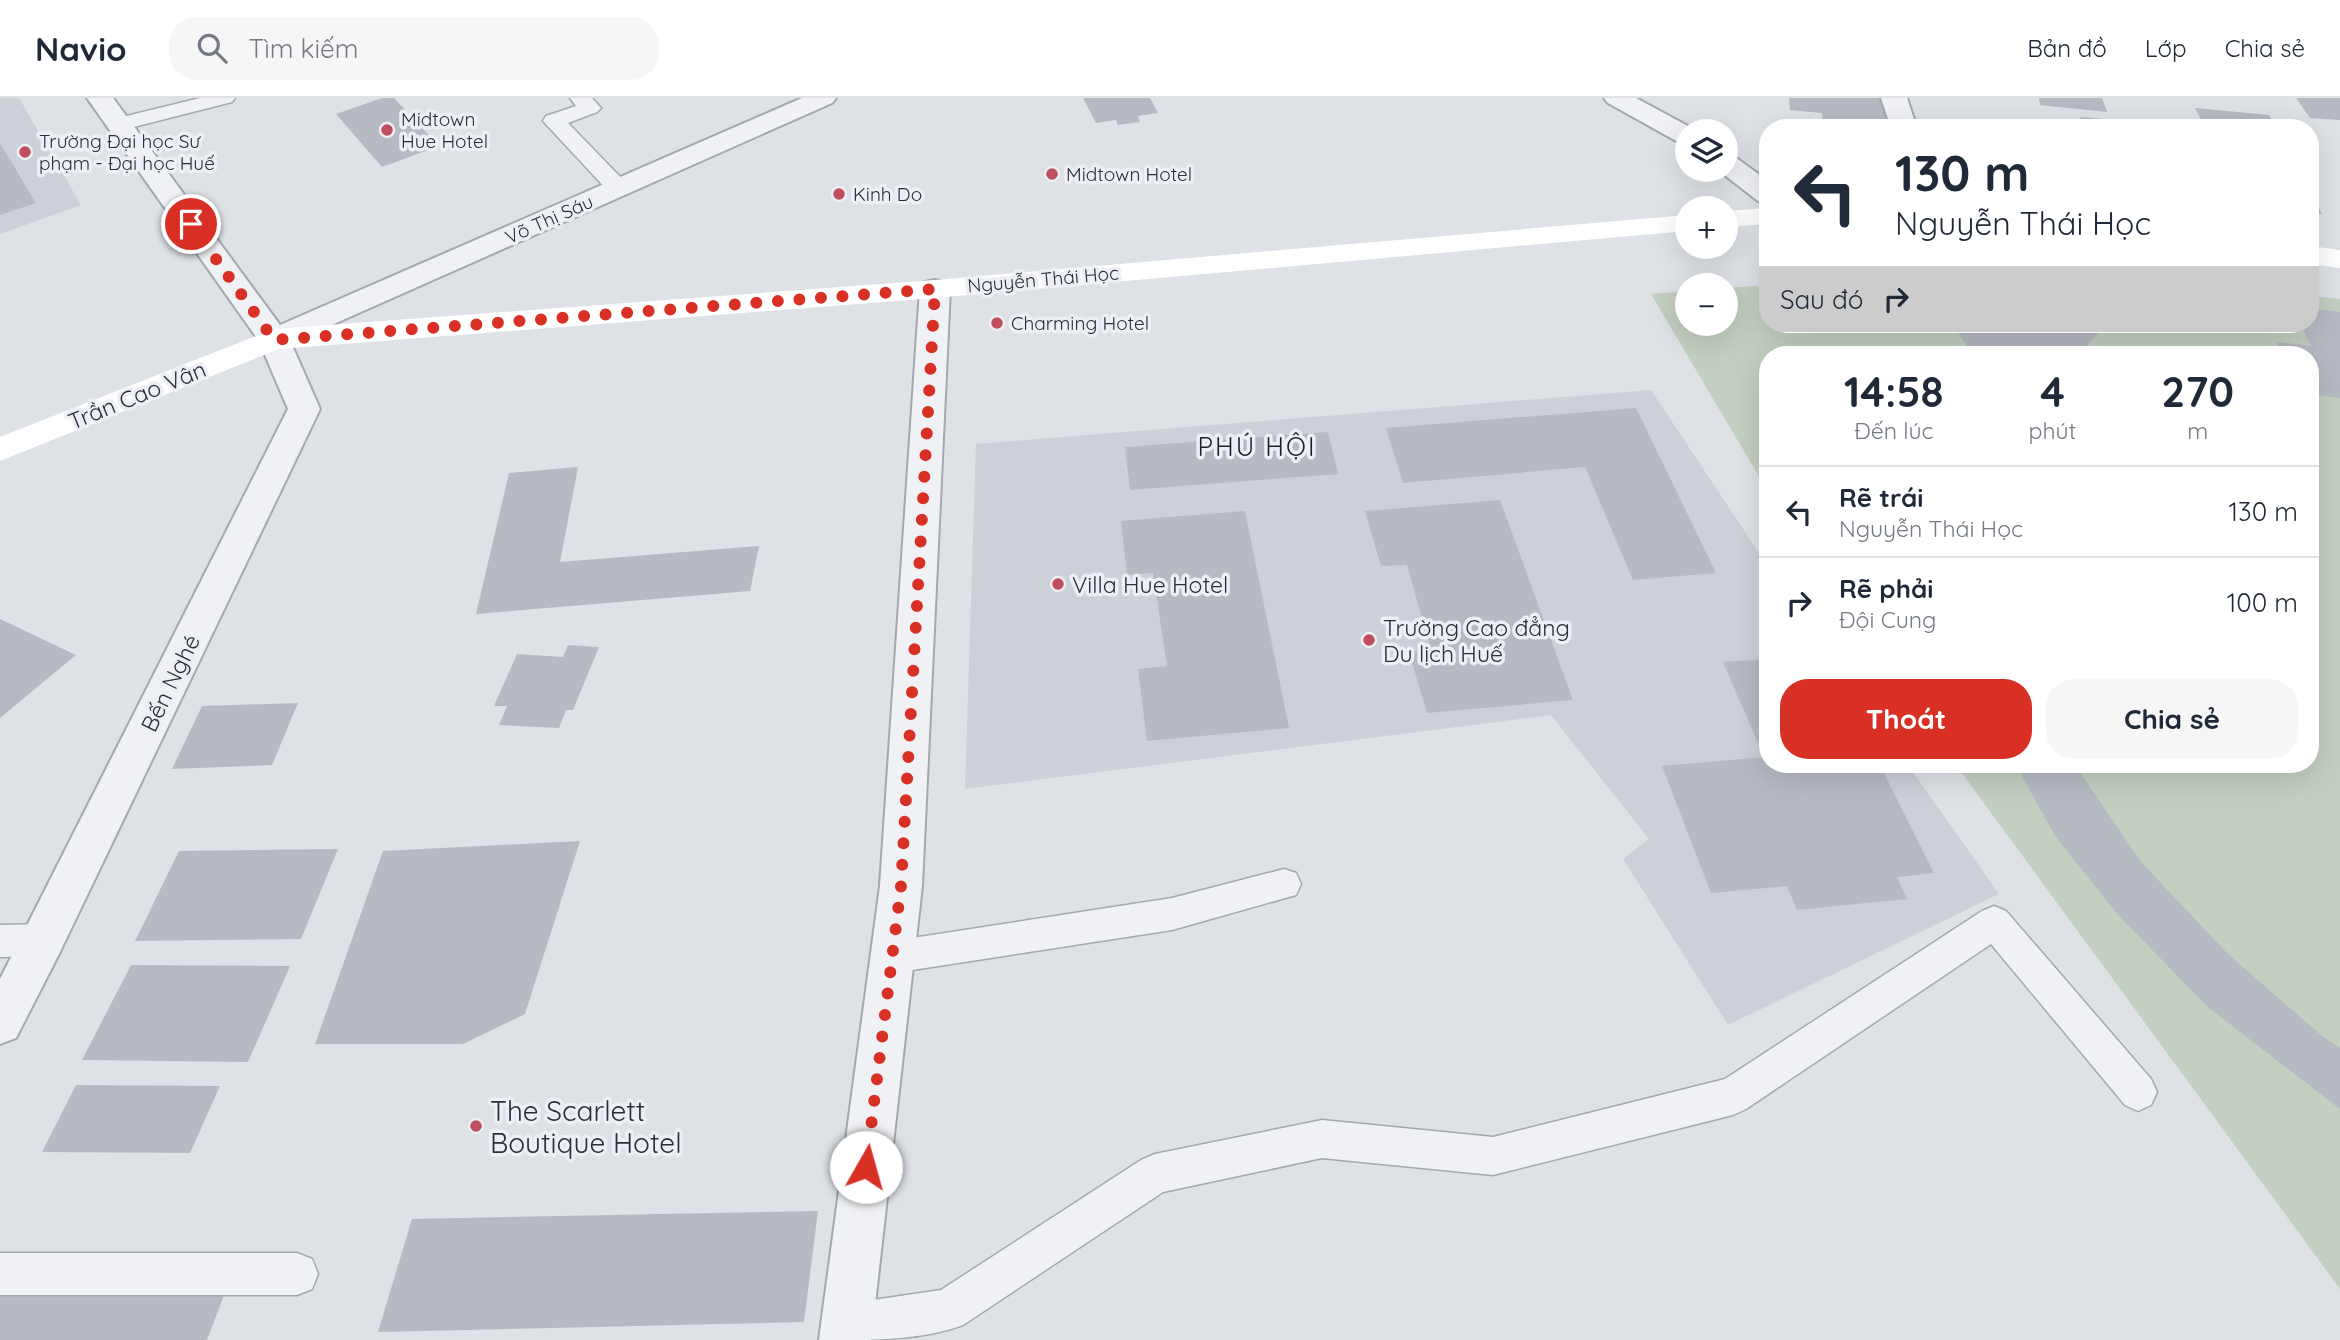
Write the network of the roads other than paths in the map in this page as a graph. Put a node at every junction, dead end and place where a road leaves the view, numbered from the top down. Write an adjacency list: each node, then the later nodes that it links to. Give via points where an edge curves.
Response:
1 (100, 98): 8 (street, Bến Nghé)
2 (225, 98): 8 (lane)
3 (580, 98): 11 (lane, via 590,108 554,121)
4 (823, 98): 11 (street, Võ Thị Sáu)
5 (1618, 98): 9 (street)
6 (1894, 98): 7 (street)
7 (1901, 119)
8 (118, 125): 19 (street, Bến Nghé)
9 (1675, 129)
10 (1738, 172): 12 (street)
11 (618, 188): 19 (street, Võ Thị Sáu)
12 (1759, 188)
13 (1759, 217): 14 (street)
14 (1738, 218)
15 (1675, 224): 18 (street, Nguyễn Thái Học)
16 (2319, 257): 17 (street)
17 (2340, 259)
18 (935, 289): 19 (street, Nguyễn Thái Học); 24 (street, via 901,886)
19 (274, 340): 20 (street, Trần Cao Vân); 22 (street, Bến Nghé, via 304,409)
20 (0, 450)
21 (1284, 884): 24 (lane, via 1172,914)
22 (44, 940): 23 (lane); 25 (street, Bến Nghé)
23 (0, 941)
24 (893, 957): 29 (street)
25 (0, 1023)
26 (2137, 1092): 29 (lane, via 1994,922 1733,1096 1493,1156 1322,1139 1155,1174 948,1310)
27 (0, 1274): 28 (lane)
28 (297, 1274)
29 (846, 1332)

